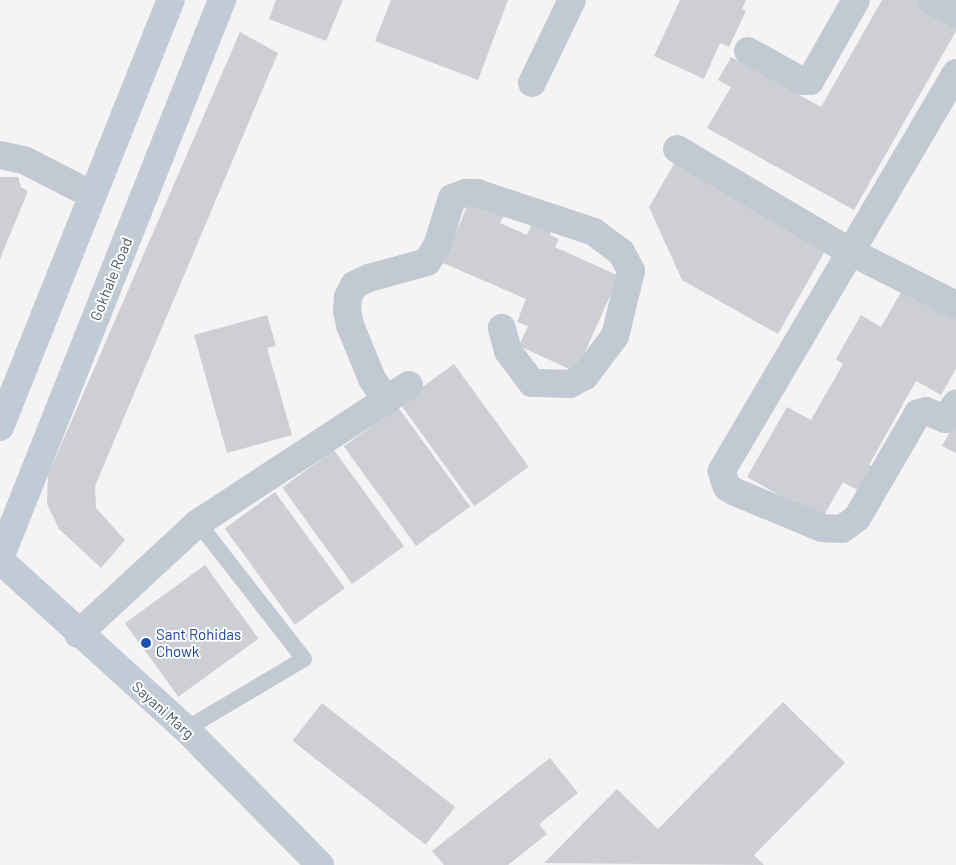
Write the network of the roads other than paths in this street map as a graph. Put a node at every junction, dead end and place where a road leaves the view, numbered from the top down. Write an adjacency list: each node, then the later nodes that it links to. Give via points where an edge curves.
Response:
1 (170, 0): 12 (main road)
2 (222, 0): 21 (main road, Gokhale Road)
3 (572, 0): 9 (street)
4 (856, 0): 7 (street, via 810,81 802,81)
5 (931, 0): 6 (street)
6 (956, 14)
7 (748, 51)
8 (956, 73): 13 (street)
9 (532, 83)
10 (678, 148): 13 (street)
11 (0, 155): 12 (street, via 24,160)
12 (92, 195): 19 (main road)
13 (849, 251): 14 (street); 18 (street, via 722,471 727,487 822,528 842,529 857,518 918,413 926,411 945,419)
14 (956, 305)
15 (502, 328): 17 (street, via 508,351 532,383 570,384 585,376 615,336 631,271 621,252 594,232 486,196 466,192 452,198 437,246 427,262 369,278 354,285 348,297 350,326 372,378)
16 (409, 385): 17 (street)
17 (386, 401): 20 (street)
18 (956, 404)
19 (0, 427)
20 (198, 523): 22 (street); 23 (lane, via 304,659)
21 (0, 559): 22 (main road, Sayani Marg)
22 (78, 634): 23 (main road, Sayani Marg)
23 (186, 729): 24 (main road, Sayani Marg)
24 (320, 865)

